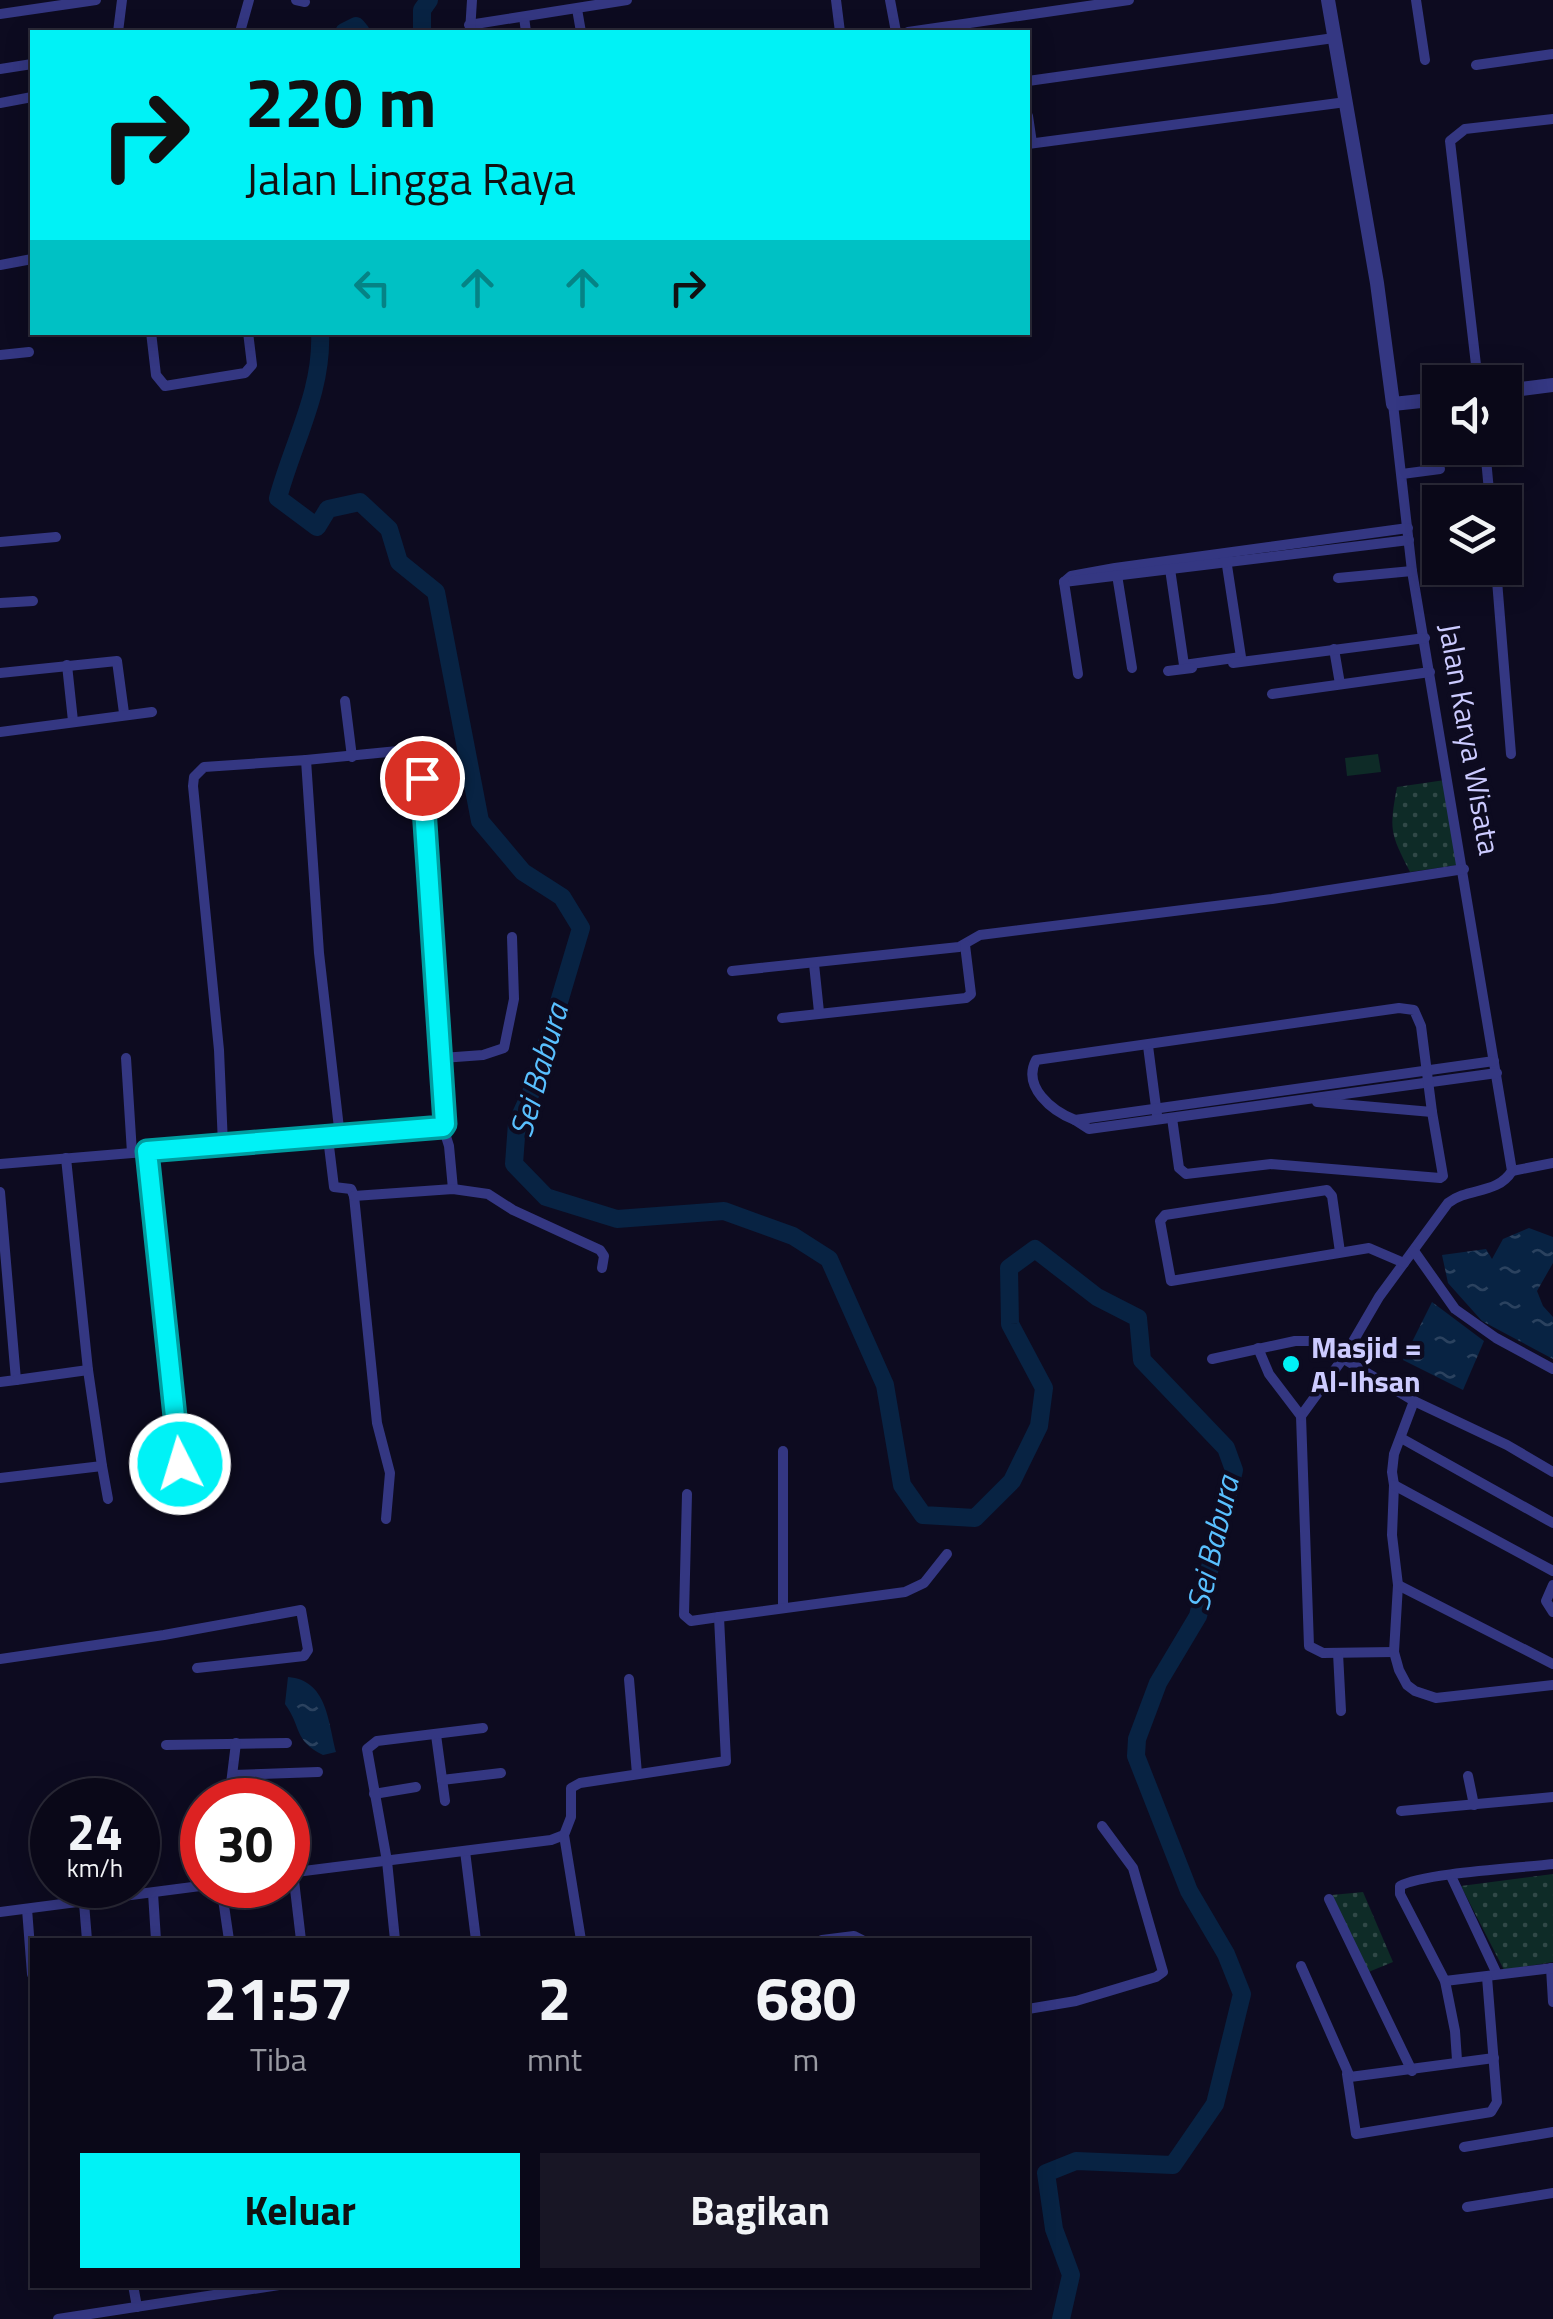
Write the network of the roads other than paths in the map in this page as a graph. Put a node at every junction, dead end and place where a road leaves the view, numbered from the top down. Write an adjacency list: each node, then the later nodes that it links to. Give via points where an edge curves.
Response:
1 (96, 0): 12 (street)
2 (122, 0): 15 (street)
3 (249, 0): 16 (street)
4 (472, 0): 14 (street)
5 (628, 0): 11 (street)
6 (836, 0): 19 (street)
7 (890, 0): 20 (street)
8 (1129, 0): 21 (street)
9 (1328, 0): 22 (street, Jalan Karya Wisata)
10 (1416, 0): 24 (street)
11 (576, 10): 13 (street); 18 (street)
12 (0, 14)
13 (524, 17): 14 (street); 17 (street)
14 (470, 28)
15 (118, 30)
16 (241, 30)
17 (526, 30)
18 (580, 30)
19 (840, 30)
20 (896, 30)
21 (922, 30)
22 (1334, 38): 28 (street); 30 (street, Jalan Karya Wisata)
23 (1553, 54): 26 (street)
24 (1426, 60)
25 (30, 64): 27 (street)
26 (1476, 65)
27 (0, 69)
28 (1030, 81)
29 (30, 98): 31 (street)
30 (1346, 102): 33 (street); 44 (street, Jalan Karya Wisata)
31 (0, 103)
32 (1553, 120): 40 (street, via 1465,129 1450,141)
33 (1030, 143)
34 (30, 259): 35 (street)
35 (0, 266)
36 (151, 335): 37 (street, via 156,375 166,386 245,374 252,365)
37 (248, 335)
38 (29, 352): 39 (street)
39 (0, 354)
40 (1476, 365)
41 (1553, 386): 42 (street)
42 (1522, 390)
43 (1422, 401): 44 (street)
44 (1394, 404): 46 (street, Jalan Karya Wisata)
45 (1440, 469): 46 (street)
46 (1402, 474): 47 (street, Jalan Karya Wisata)
47 (1408, 528): 49 (street, Jalan Karya Wisata); 51 (street)
48 (56, 536): 50 (street)
49 (1408, 540): 51 (street); 53 (street, Jalan Karya Wisata)
50 (0, 542)
51 (1226, 559): 52 (street); 52 (street, via 1241,657 1184,664)
52 (1170, 566): 54 (street)
53 (1412, 571): 55 (street); 59 (street, Jalan Karya Wisata)
54 (1116, 573): 62 (street); 66 (street, via 1064,582)
55 (1338, 578)
56 (1497, 585): 74 (street)
57 (33, 600): 58 (street)
58 (0, 603)
59 (1426, 638): 60 (street); 64 (street, Jalan Karya Wisata)
60 (1334, 649): 63 (street); 67 (street)
61 (67, 665): 65 (street); 71 (street, via 117,662); 72 (street)
62 (1132, 668)
63 (1168, 670)
64 (1430, 672): 67 (street); 77 (street, Jalan Karya Wisata)
65 (0, 673)
66 (1078, 674)
67 (1340, 684): 68 (street)
68 (1272, 694)
69 (344, 701): 75 (street)
70 (152, 712): 71 (street)
71 (124, 713): 72 (street)
72 (73, 720): 73 (street)
73 (0, 732)
74 (1511, 754)
75 (352, 756): 76 (street); 86 (street, via 410,752 419,762)
76 (306, 760): 95 (street); 96 (street, via 204,767 194,776)
77 (1464, 869): 79 (street, via 980,935); 87 (street, Jalan Karya Wisata)
78 (512, 936): 86 (street, via 514,999 504,1048)
79 (965, 945): 80 (street); 82 (street, via 971,990 966,998)
80 (814, 964): 81 (street); 82 (street)
81 (732, 971)
82 (819, 1012): 83 (street)
83 (782, 1018)
84 (1148, 1046): 89 (street, via 1409,1007 1419,1019); 92 (street); 92 (street, via 1035,1062 1032,1078 1040,1096 1089,1129)
85 (126, 1058): 98 (street)
86 (442, 1058): 94 (street)
87 (1494, 1060): 88 (street, Jalan Karya Wisata); 89 (street)
88 (1497, 1074): 89 (street); 102 (street, Jalan Karya Wisata)
89 (1427, 1078): 90 (street); 91 (street); 92 (street)
90 (1299, 1100): 91 (street); 93 (street)
91 (1432, 1112): 93 (street, via 1440,1178 1271,1164 1186,1174 1179,1168)
92 (1157, 1114): 93 (street)
93 (1172, 1118)
94 (443, 1127): 95 (street); 103 (street)
95 (334, 1137): 96 (street); 105 (street, via 334,1187 352,1189)
96 (223, 1144): 97 (street)
97 (147, 1151): 98 (street); 121 (street)
98 (132, 1153): 99 (street)
99 (66, 1158): 100 (street); 114 (street)
100 (0, 1164)
101 (1553, 1164): 102 (street)
102 (1512, 1171): 106 (street, via 1498,1186 1456,1197)
103 (453, 1189): 105 (street); 109 (street, via 488,1194 564,1232 602,1253)
104 (0, 1192): 115 (street)
105 (354, 1196): 128 (street, via 377,1422 390,1472)
106 (1414, 1251): 108 (street); 113 (street, via 1455,1309)
107 (1340, 1252): 107 (street, via 1328,1190 1164,1215 1160,1221 1171,1281); 108 (street, via 1369,1248)
108 (1404, 1263): 111 (street)
109 (602, 1268)
110 (1258, 1348): 111 (street, via 1306,1340); 112 (street); 118 (street)
111 (1344, 1357): 117 (street); 118 (street)
112 (1212, 1359)
113 (1553, 1368)
114 (88, 1370): 115 (street); 122 (street)
115 (16, 1380): 116 (street)
116 (0, 1382)
117 (1414, 1401): 119 (street); 123 (street)
118 (1301, 1416): 138 (street, via 1309,1646)
119 (1401, 1438): 125 (street); 129 (street)
120 (783, 1451): 134 (street)
121 (180, 1464)
122 (102, 1466): 124 (street); 127 (street)
123 (1553, 1472)
124 (0, 1478)
125 (1394, 1485): 131 (street); 132 (street)
126 (687, 1494): 136 (street, via 684,1615 691,1621)
127 (108, 1499)
128 (386, 1519)
129 (1553, 1523)
130 (947, 1554): 134 (street, via 924,1582 905,1592)
131 (1553, 1571)
132 (1398, 1585): 137 (street); 140 (street)
133 (1553, 1585): 135 (street, via 1546,1605)
134 (783, 1608): 136 (street)
135 (1553, 1612)
136 (719, 1617): 152 (street, via 726,1761)
137 (1394, 1652): 138 (street); 143 (street, via 1407,1685 1424,1696)
138 (1338, 1653): 144 (street)
139 (0, 1659): 141 (street, via 301,1610 304,1656)
140 (1553, 1664)
141 (197, 1668)
142 (630, 1679): 152 (street)
143 (1553, 1685)
144 (1341, 1711)
145 (483, 1728): 146 (street)
146 (436, 1735): 156 (street); 158 (street, via 370,1745)
147 (236, 1743): 148 (street); 149 (street); 153 (street)
148 (287, 1743)
149 (166, 1745)
150 (318, 1772): 153 (street)
151 (501, 1773): 156 (street)
152 (637, 1774): 164 (street, via 571,1788)
153 (233, 1775): 155 (street)
154 (1468, 1776): 161 (street)
155 (233, 1778)
156 (442, 1780): 160 (street)
157 (416, 1788): 158 (street)
158 (374, 1794): 166 (street)
159 (1553, 1797): 161 (street)
160 (446, 1801)
161 (1474, 1805): 162 (street)
162 (1401, 1811)
163 (1102, 1826): 191 (street, via 1134,1868 1164,1972)
164 (564, 1835): 165 (street); 184 (street)
165 (465, 1852): 166 (street); 183 (street)
166 (386, 1861): 168 (street); 182 (street)
167 (1553, 1864): 169 (street)
168 (310, 1870)
169 (1451, 1876): 188 (street); 189 (street, via 1399,1888)
170 (1330, 1899): 194 (street)
171 (36, 1908): 176 (street)
172 (84, 1908): 178 (street)
173 (155, 1908): 179 (street)
174 (224, 1908): 180 (street)
175 (296, 1908): 181 (street)
176 (27, 1909): 177 (street); 185 (street)
177 (0, 1912)
178 (87, 1938)
179 (156, 1938)
180 (228, 1938)
181 (301, 1938)
182 (395, 1938)
183 (476, 1938)
184 (581, 1938)
185 (30, 1948)
186 (1301, 1966): 195 (street)
187 (1552, 1968): 188 (street); 190 (street)
188 (1492, 1975): 189 (street); 192 (street)
189 (1444, 1981): 193 (street)
190 (1553, 2002)
191 (1030, 2009)
192 (1494, 2058): 193 (street); 195 (street, via 1492,2112 1356,2134)
193 (1457, 2060): 194 (street)
194 (1412, 2070): 195 (street)
195 (1347, 2074)
196 (1553, 2132): 197 (street)
197 (1464, 2146)
198 (1553, 2193): 199 (street)
199 (1467, 2207)
200 (134, 2288): 203 (street)
201 (233, 2288): 202 (street)
202 (203, 2290): 203 (street)
203 (137, 2307): 204 (street)
204 (58, 2319)

